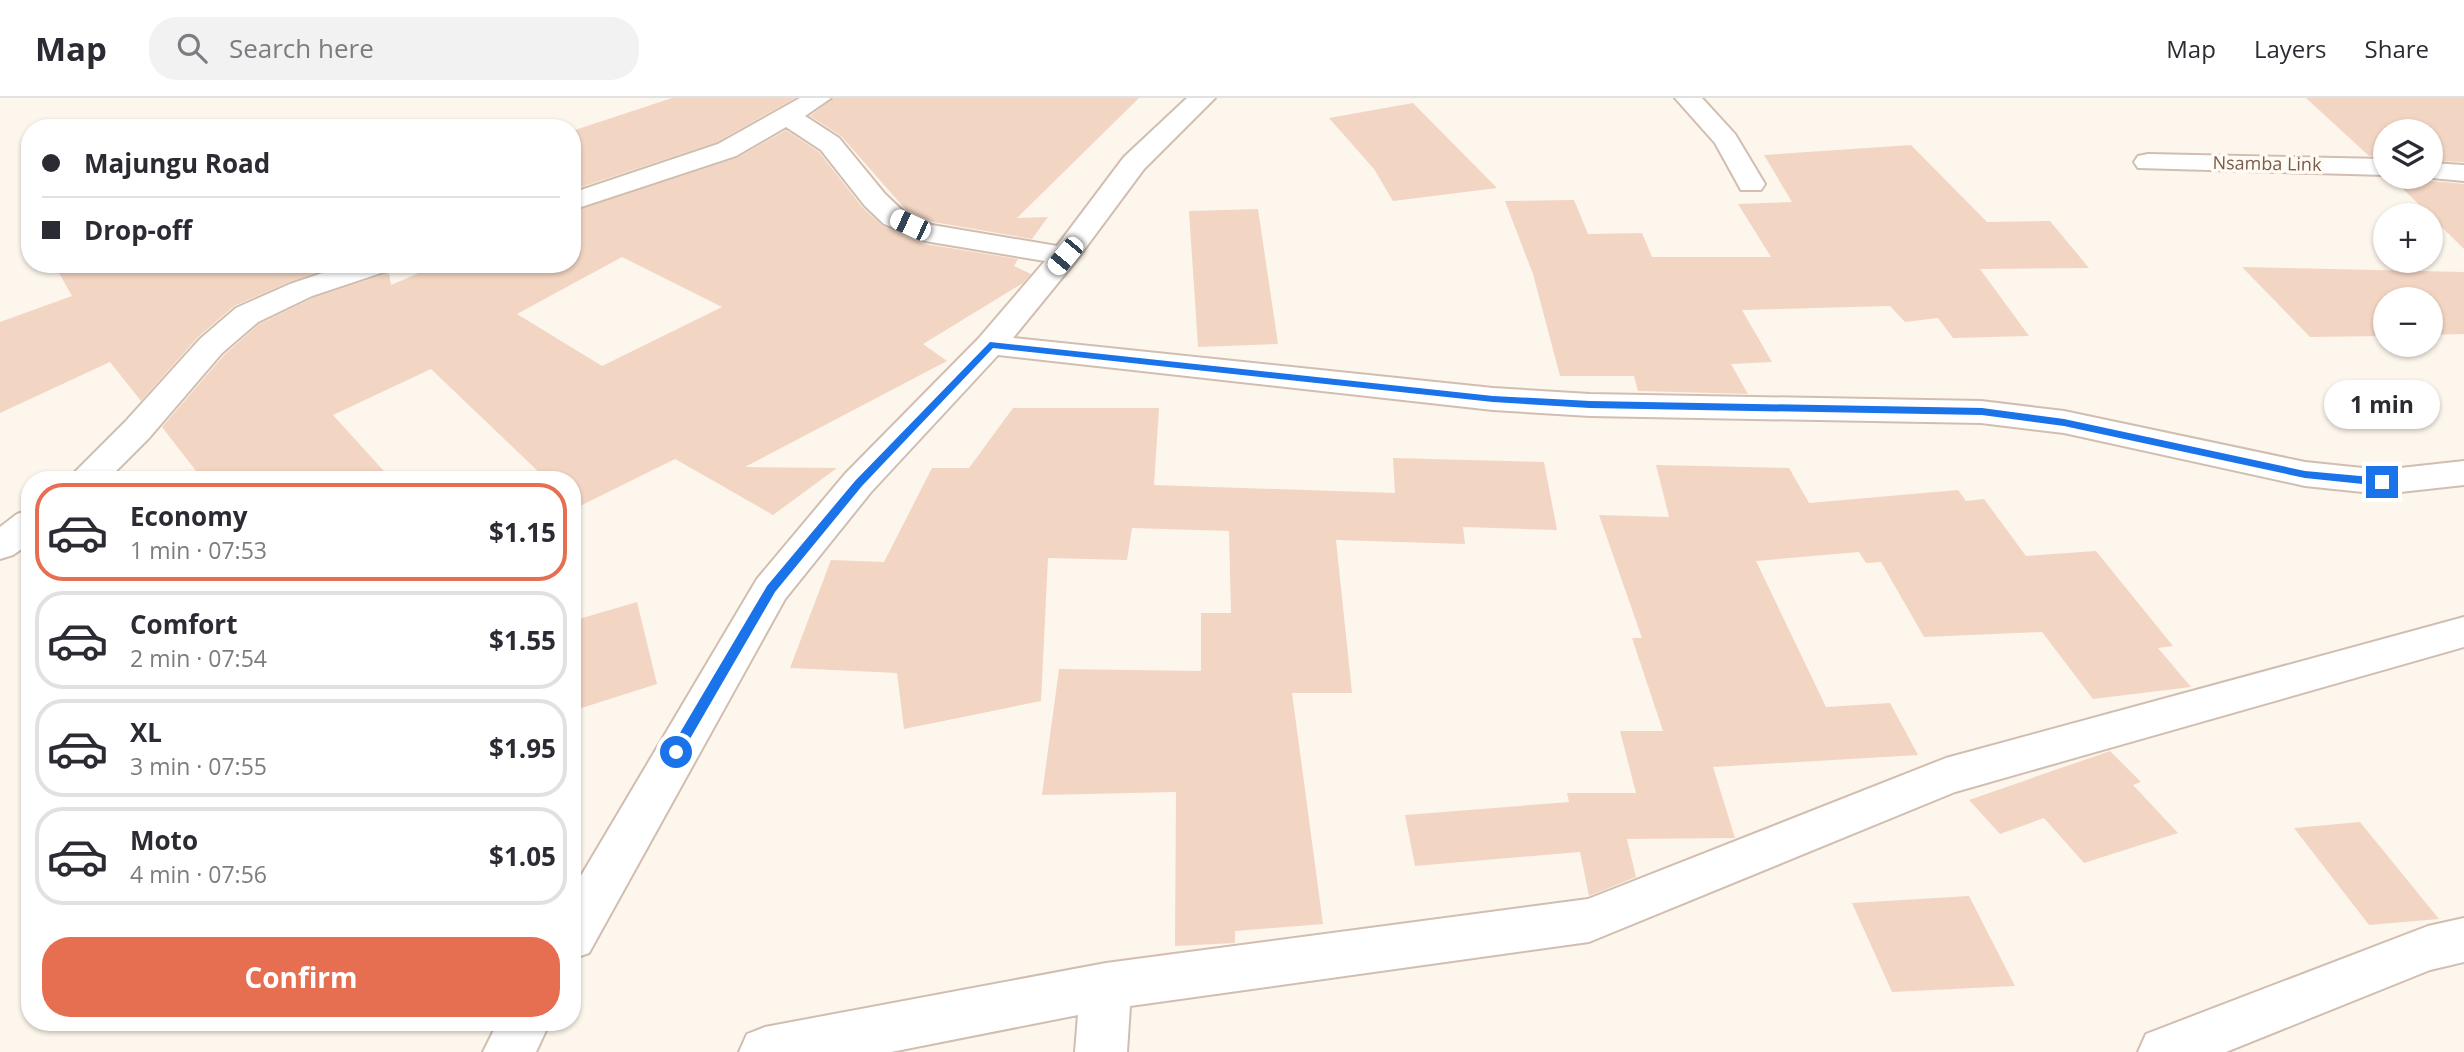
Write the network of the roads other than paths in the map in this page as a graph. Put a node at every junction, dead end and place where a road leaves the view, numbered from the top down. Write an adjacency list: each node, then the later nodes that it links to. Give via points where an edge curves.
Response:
1 (818, 98): 4 (street)
2 (1202, 98): 11 (street, via 1134,163)
3 (1688, 98): 9 (street, via 1726,140)
4 (786, 115): 10 (street, via 727,150); 11 (street, via 830,144 894,218 925,232)
5 (2148, 162): 6 (street, Nsamba Link)
6 (2373, 167)
7 (2443, 172): 8 (street)
8 (2464, 173)
9 (1751, 184)
10 (581, 199)
11 (1065, 256): 13 (street)
12 (352, 273): 14 (street, via 247,315 211,346)
13 (990, 345): 15 (street, via 1493,399 1982,412 2064,422 2305,474 2382,482); 19 (street, via 858,483 771,589)
14 (94, 471)
15 (2464, 473)
16 (21, 530): 17 (street)
17 (0, 546)
18 (2464, 632): 21 (street, via 1946,776 1589,920)
19 (581, 921)
20 (2464, 940): 26 (street, via 2428,948)
21 (1106, 986): 24 (street); 25 (street)
22 (520, 1031): 23 (street)
23 (509, 1052)
24 (765, 1052)
25 (1101, 1052)
26 (2164, 1052)

